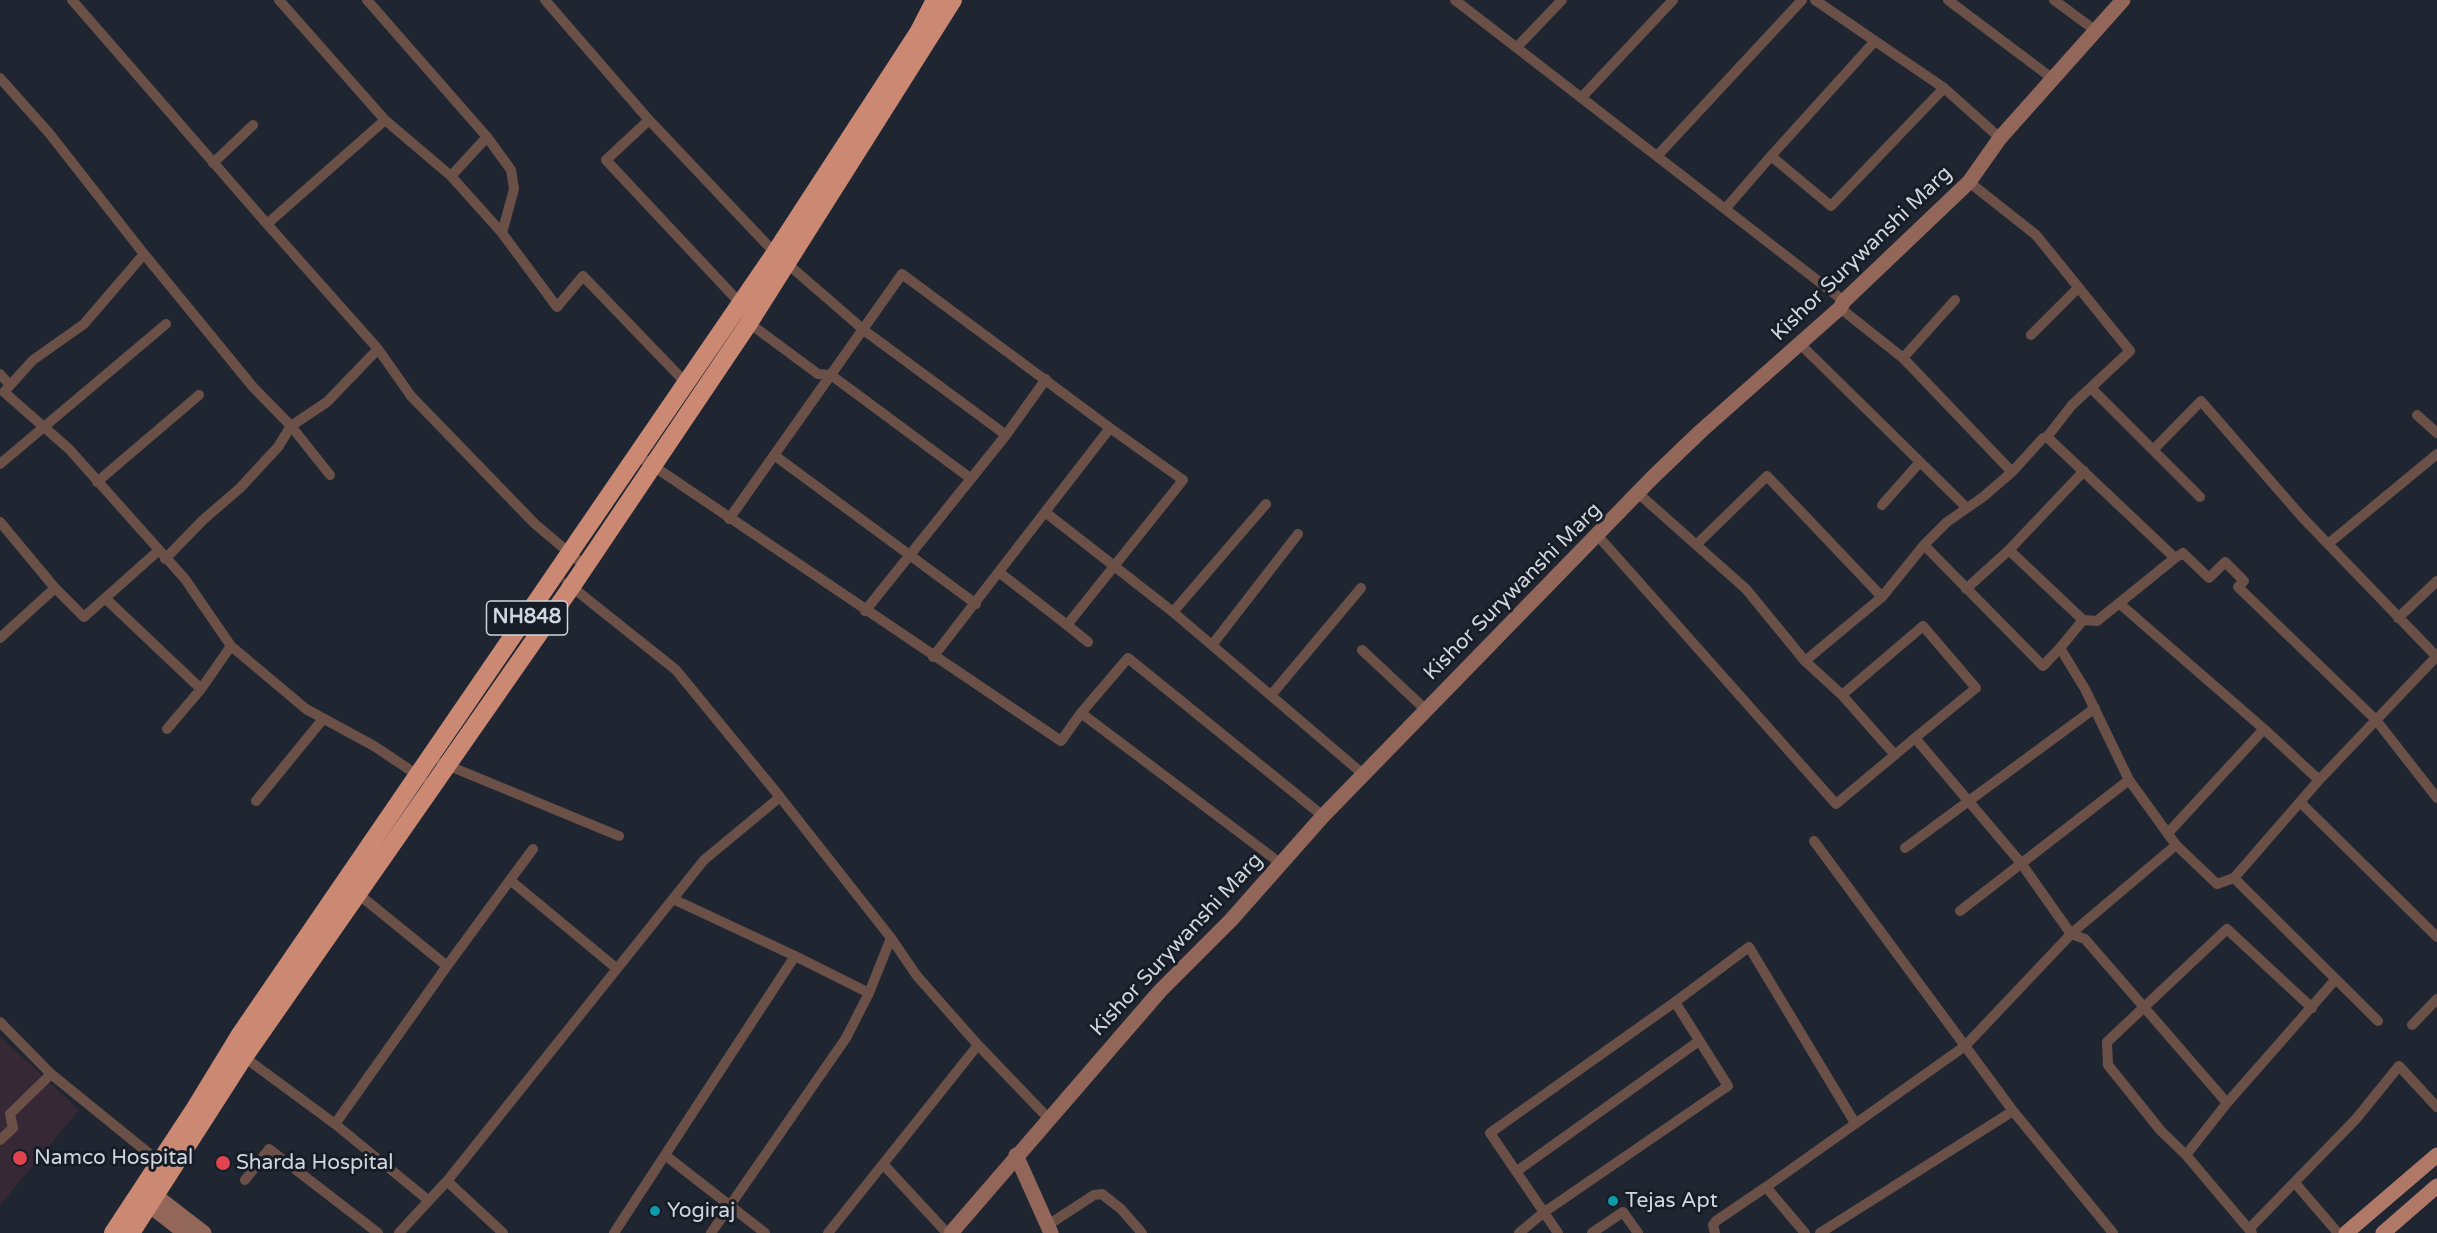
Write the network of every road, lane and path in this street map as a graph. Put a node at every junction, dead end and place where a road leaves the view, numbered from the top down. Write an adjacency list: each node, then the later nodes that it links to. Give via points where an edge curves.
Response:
1 (72, 0): 29 (street)
2 (279, 0): 22 (street)
3 (367, 0): 25 (street)
4 (544, 0): 23 (street)
5 (935, 0): 36 (highway, NH848)
6 (953, 0): 36 (highway, NH848)
7 (1455, 0): 17 (street)
8 (1562, 0): 17 (street)
9 (1673, 0): 21 (street)
10 (1802, 0): 27 (street)
11 (1815, 0): 16 (street)
12 (1948, 0): 19 (street)
13 (2054, 0): 15 (street)
14 (2123, 0): 15 (street, Kishor Surywanshi Marg)
15 (2096, 31): 19 (street, Kishor Surywanshi Marg)
16 (1874, 42): 20 (street); 28 (street)
17 (1517, 47): 21 (street)
18 (0, 78): 35 (street, via 49,133)
19 (2053, 79): 26 (street, Kishor Surywanshi Marg)
20 (1944, 88): 26 (street); 28 (street, via 1831,206)
21 (1582, 97): 27 (street)
22 (385, 120): 30 (street); 33 (street)
23 (650, 120): 36 (street); 39 (street, via 606,160)
24 (253, 125): 29 (street)
25 (487, 137): 30 (street); 34 (street, via 511,170 514,189)
26 (2001, 138): 31 (street, Kishor Surywanshi Marg)
27 (1658, 155): 32 (street)
28 (1771, 156): 32 (street)
29 (213, 163): 33 (street)
30 (451, 176): 34 (street)
31 (1969, 182): 37 (street, via 2036,235); 40 (street, Kishor Surywanshi Marg)
32 (1726, 208): 40 (street)
33 (267, 224): 46 (street)
34 (502, 233): 51 (street, via 557,308 583,276)
35 (144, 254): 52 (street, via 84,324 33,360); 56 (street)
36 (781, 258): 39 (highway, NH848); 41 (highway, NH848); 43 (street)
37 (2078, 288): 44 (street); 53 (street, via 2130,351)
38 (1955, 300): 47 (street)
39 (740, 303): 51 (highway, NH848)
40 (1842, 305): 45 (street, Kishor Surywanshi Marg); 47 (street)
41 (749, 323): 49 (street, via 818,374); 65 (highway, NH848)
42 (166, 324): 57 (street)
43 (865, 331): 49 (street); 50 (street, via 903,274); 60 (street)
44 (2031, 335)
45 (1799, 343): 66 (street); 73 (street, Kishor Surywanshi Marg, via 1701,431)
46 (378, 349): 56 (street, via 327,402); 90 (street, via 411,396 535,524)
47 (1904, 358): 68 (street)
48 (0, 374): 52 (street)
49 (831, 375): 64 (street); 71 (street)
50 (1046, 379): 58 (street); 60 (street)
51 (686, 383): 65 (highway, NH848)
52 (10, 385): 57 (street, via 3,392)
53 (2091, 387): 61 (street); 62 (street)
54 (199, 395): 72 (street)
55 (2417, 415): 59 (street)
56 (291, 426): 70 (street); 88 (street, via 278,447 240,488)
57 (44, 428): 67 (street); 72 (street)
58 (1110, 428): 78 (street); 91 (street, via 1183,480)
59 (2437, 434)
60 (1006, 435): 71 (street)
61 (2047, 437): 68 (street); 69 (street)
62 (2154, 449): 74 (street); 84 (street, via 2201,401)
63 (2437, 454): 84 (street)
64 (774, 455): 79 (street); 87 (street)
65 (645, 460): 79 (street); 90 (highway, NH848)
66 (1920, 462): 76 (street); 77 (street)
67 (0, 464)
68 (2012, 471): 77 (street)
69 (2084, 471): 86 (street); 89 (street)
70 (330, 475)
71 (970, 478): 87 (street)
72 (98, 482): 88 (street)
73 (1639, 494): 82 (street, Kishor Surywanshi Marg); 83 (street)
74 (2200, 497)
75 (1266, 504): 104 (street)
76 (1882, 506)
77 (1967, 508): 85 (street)
78 (1045, 512): 91 (street); 92 (street)
79 (729, 519): 103 (street)
80 (0, 522): 96 (street)
81 (1299, 534): 111 (street)
82 (1598, 536): 122 (street, Kishor Surywanshi Marg); 129 (street, via 1836,804)
83 (1697, 544): 99 (street, via 1767,476); 117 (street, via 1746,589)
84 (2328, 544): 105 (street)
85 (1924, 546): 98 (street); 99 (street)
86 (2009, 550): 98 (street); 106 (street)
87 (910, 554): 101 (street); 103 (street)
88 (162, 555): 100 (street); 112 (street, via 185,579)
89 (2175, 558): 102 (street); 125 (street, via 2183,553 2209,578 2225,562 2244,581 2238,587)
90 (578, 560): 93 (highway, NH848); 95 (highway, NH848)
91 (1114, 563): 104 (street); 107 (street)
92 (1000, 573): 101 (street); 107 (street)
93 (557, 575): 95 (street); 108 (highway, NH848)
94 (2437, 581): 105 (street)
95 (572, 586): 108 (highway, NH848); 135 (street, via 676,670)
96 (55, 588): 100 (street, via 84,617); 109 (street)
97 (1361, 588): 119 (street)
98 (1966, 589): 113 (street, via 2043,666)
99 (1882, 597): 117 (street)
100 (105, 598): 118 (street)
101 (976, 604): 116 (street)
102 (2120, 604): 106 (street, via 2097,621); 127 (street)
103 (865, 611): 116 (street)
104 (1173, 612): 111 (street)
105 (2398, 618): 115 (street)
106 (2083, 620): 113 (street)
107 (1067, 625): 110 (street)
108 (525, 637): 130 (highway, NH848)
109 (0, 638)
110 (1088, 642)
111 (1212, 645): 119 (street)
112 (231, 646): 118 (street); 124 (street)
113 (2060, 648): 121 (street)
114 (1362, 650): 122 (street)
115 (2437, 656): 125 (street)
116 (933, 657): 123 (street, via 1061,741)
117 (1805, 661): 120 (street)
118 (201, 688): 126 (street)
119 (1272, 694): 131 (street)
120 (1842, 695): 128 (street, via 1923,626 1976,688); 129 (street)
121 (2095, 708): 133 (street); 138 (street)
122 (1426, 710): 131 (street, Kishor Surywanshi Marg)
123 (1081, 713): 140 (street, via 1128,658); 147 (street)
124 (322, 719): 132 (street, via 374,746); 137 (street)
125 (2376, 720): 134 (street); 136 (street)
126 (167, 729)
127 (2264, 729): 134 (street); 141 (street)
128 (1915, 738): 129 (street); 138 (street)
129 (1895, 755)
130 (439, 761): 132 (highway, NH848); 142 (street)
131 (1364, 775): 140 (street, Kishor Surywanshi Marg)
132 (426, 780): 151 (highway, NH848); 174 (highway, NH848, via 241,1033)
133 (2129, 780): 141 (street); 148 (street)
134 (2319, 780): 139 (street)
135 (780, 797): 152 (street, via 704,860); 156 (street)
136 (2437, 798)
137 (256, 801)
138 (1966, 802): 145 (street); 148 (street)
139 (2300, 802): 149 (street); 155 (street)
140 (1323, 816): 147 (street, Kishor Surywanshi Marg)
141 (2168, 833): 144 (street)
142 (619, 836)
143 (1814, 841): 171 (street)
144 (2176, 844): 149 (street, via 2217,884); 154 (street)
145 (1905, 848)
146 (533, 849): 150 (street)
147 (1280, 863): 178 (street, Kishor Surywanshi Marg, via 1231,920 1160,991)
148 (2021, 863): 153 (street); 154 (street)
149 (2234, 878): 160 (street)
150 (510, 880): 158 (street); 159 (street)
151 (357, 893): 158 (street); 172 (highway, NH848)
152 (673, 899): 157 (street); 159 (street)
153 (1960, 911)
154 (2071, 934): 164 (street, via 2085,939); 171 (street)
155 (2437, 937)
156 (891, 938): 161 (street); 170 (street, via 917,976)
157 (795, 956): 161 (street); 182 (street)
158 (447, 966): 180 (street)
159 (616, 968): 190 (street)
160 (2335, 981): 165 (street); 166 (street)
161 (869, 993): 196 (street, via 846,1038)
162 (2437, 999): 168 (street)
163 (1675, 1002): 169 (street); 179 (street, via 1749,947); 188 (street, via 1490,1133)
164 (2146, 1008): 165 (street, via 2227,929); 175 (street); 184 (street, via 2107,1042 2108,1065)
165 (2312, 1008): 175 (street)
166 (2378, 1021)
167 (0, 1022): 173 (street)
168 (2412, 1025)
169 (1699, 1041): 188 (street); 197 (street, via 1728,1086)
170 (978, 1045): 178 (street); 186 (street)
171 (1965, 1046): 177 (street); 179 (street)
172 (244, 1057): 174 (highway, NH848); 180 (street)
173 (51, 1074): 181 (street, via 10,1114 13,1128); 187 (street)
174 (209, 1099): 187 (highway, NH848)
175 (2227, 1103): 184 (street)
176 (2437, 1107): 191 (street, via 2399,1066 2356,1119)
177 (2013, 1111): 220 (street); 221 (street)
178 (1049, 1119): 183 (street, Kishor Surywanshi Marg)
179 (1855, 1123): 193 (street)
180 (335, 1124): 195 (street)
181 (0, 1140)
182 (665, 1155): 196 (street); 208 (street)
183 (1016, 1155): 198 (street); 212 (street, Kishor Surywanshi Marg)
184 (2186, 1155): 200 (street)
185 (2437, 1155): 199 (main road)
186 (883, 1164): 211 (street); 212 (street)
187 (166, 1167): 194 (highway, NH848)
188 (1517, 1171): 197 (street)
189 (244, 1180): 205 (street, via 269,1149)
190 (447, 1181): 195 (street); 207 (street)
191 (2295, 1183): 200 (street); 222 (street)
192 (2437, 1186): 223 (main road)
193 (1766, 1187): 218 (street, via 1716,1221); 219 (street)
194 (147, 1196): 201 (highway, NH848); 202 (highway, NH848); 203 (street); 204 (street)
195 (428, 1200): 206 (street)
196 (730, 1206): 209 (street); 210 (street)
197 (1543, 1213): 214 (street); 215 (street)
198 (1050, 1229): 213 (street, via 1094,1195 1102,1194)
199 (2355, 1230)
200 (2250, 1231)
201 (113, 1233)
202 (131, 1233)
203 (185, 1233)
204 (204, 1233)
205 (378, 1233)
206 (399, 1233)
207 (503, 1233)
208 (614, 1233)
209 (711, 1233)
210 (765, 1233)
211 (828, 1233)
212 (949, 1233)
213 (1142, 1233)
214 (1519, 1233)
215 (1558, 1233)
216 (1592, 1233): 217 (street, via 1623,1212)
217 (1638, 1233)
218 (1715, 1233)
219 (1805, 1233)
220 (1820, 1233)
221 (2113, 1233)
222 (2338, 1233)
223 (2383, 1233)

